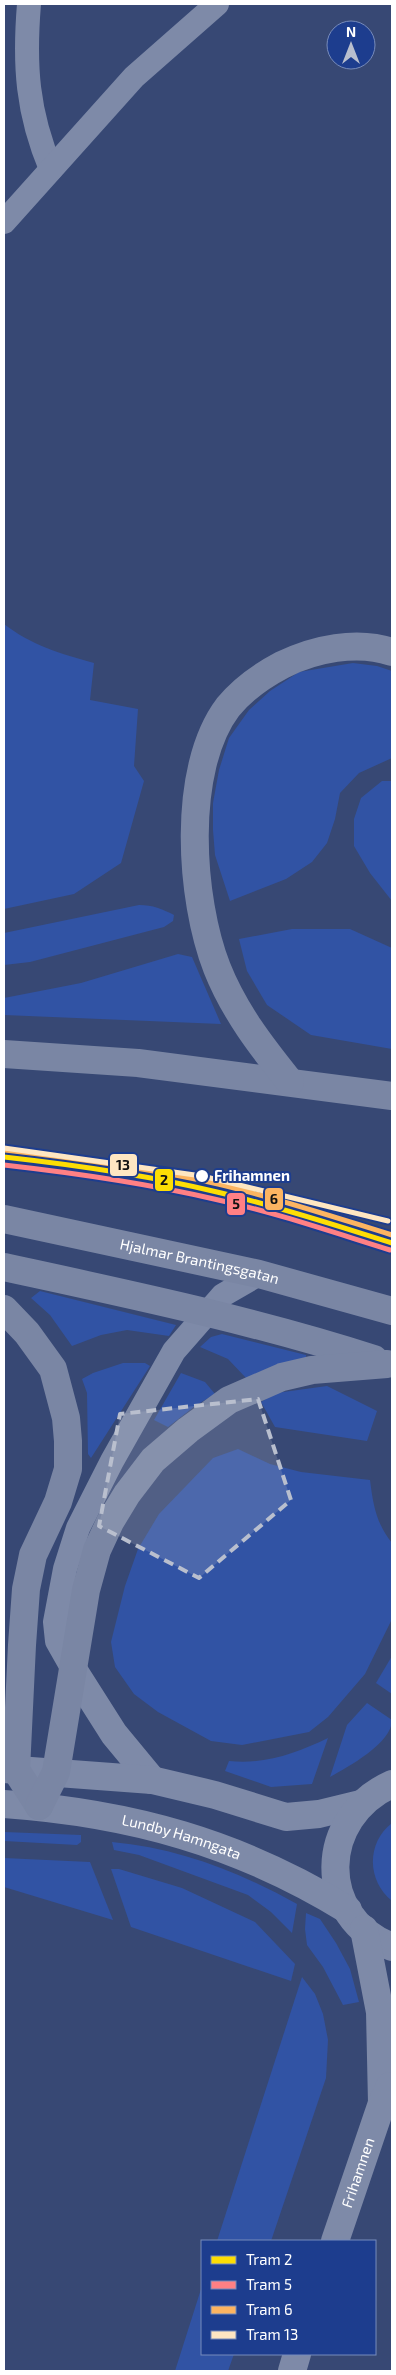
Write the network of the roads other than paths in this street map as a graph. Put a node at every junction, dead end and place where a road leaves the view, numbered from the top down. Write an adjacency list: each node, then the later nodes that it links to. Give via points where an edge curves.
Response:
1 (29, 4): 3 (lane, via 26,39 28,90 38,139)
2 (217, 4): 3 (lane, via 134,77)
3 (51, 169): 4 (lane)
4 (4, 222)
5 (392, 652): 7 (main road, via 352,647 302,655 249,686 229,707 215,729 198,787 196,856 206,936 230,998 251,1034)
6 (4, 1054): 7 (main road, via 138,1063)
7 (290, 1082): 8 (main road)
8 (392, 1096)
9 (4, 1219): 11 (main road, Hjalmar Brantingsgatan)
10 (4, 1267): 14 (main road)
11 (259, 1274): 13 (main road, Hjalmar Brantingsgatan); 14 (lane, via 223,1295)
12 (4, 1308): 17 (main road, via 27,1332 53,1369 66,1418 68,1441 68,1470 58,1502 33,1554 26,1589)
13 (392, 1311)
14 (206, 1313): 15 (main road, via 315,1340); 16 (lane, via 160,1373 78,1528 65,1569 55,1622 57,1641)
15 (390, 1365): 16 (main road, via 312,1370 282,1377 229,1400 153,1460 127,1494 97,1550 86,1590)
16 (74, 1671): 18 (main road); 19 (street, via 114,1734)
17 (10, 1769): 18 (street); 23 (main road)
18 (56, 1772): 19 (street); 23 (main road)
19 (152, 1780): 22 (street, via 215,1794 286,1817 319,1814)
20 (389, 1781): 22 (street)
21 (4, 1804): 23 (street, Lundby Hamngata)
22 (360, 1804): 24 (street, Frihamnen, via 346,1822 336,1855 336,1878)
23 (39, 1806): 24 (street, Lundby Hamngata, via 96,1813 166,1829 249,1858 308,1885)
24 (356, 1920): 25 (street, Lundby Hamngata); 26 (street, Frihamnen, via 380,2012)
25 (392, 1947)
26 (387, 2093): 27 (street, Frihamnen)
27 (335, 2240)
28 (297, 2355): 29 (street)
29 (292, 2371)

